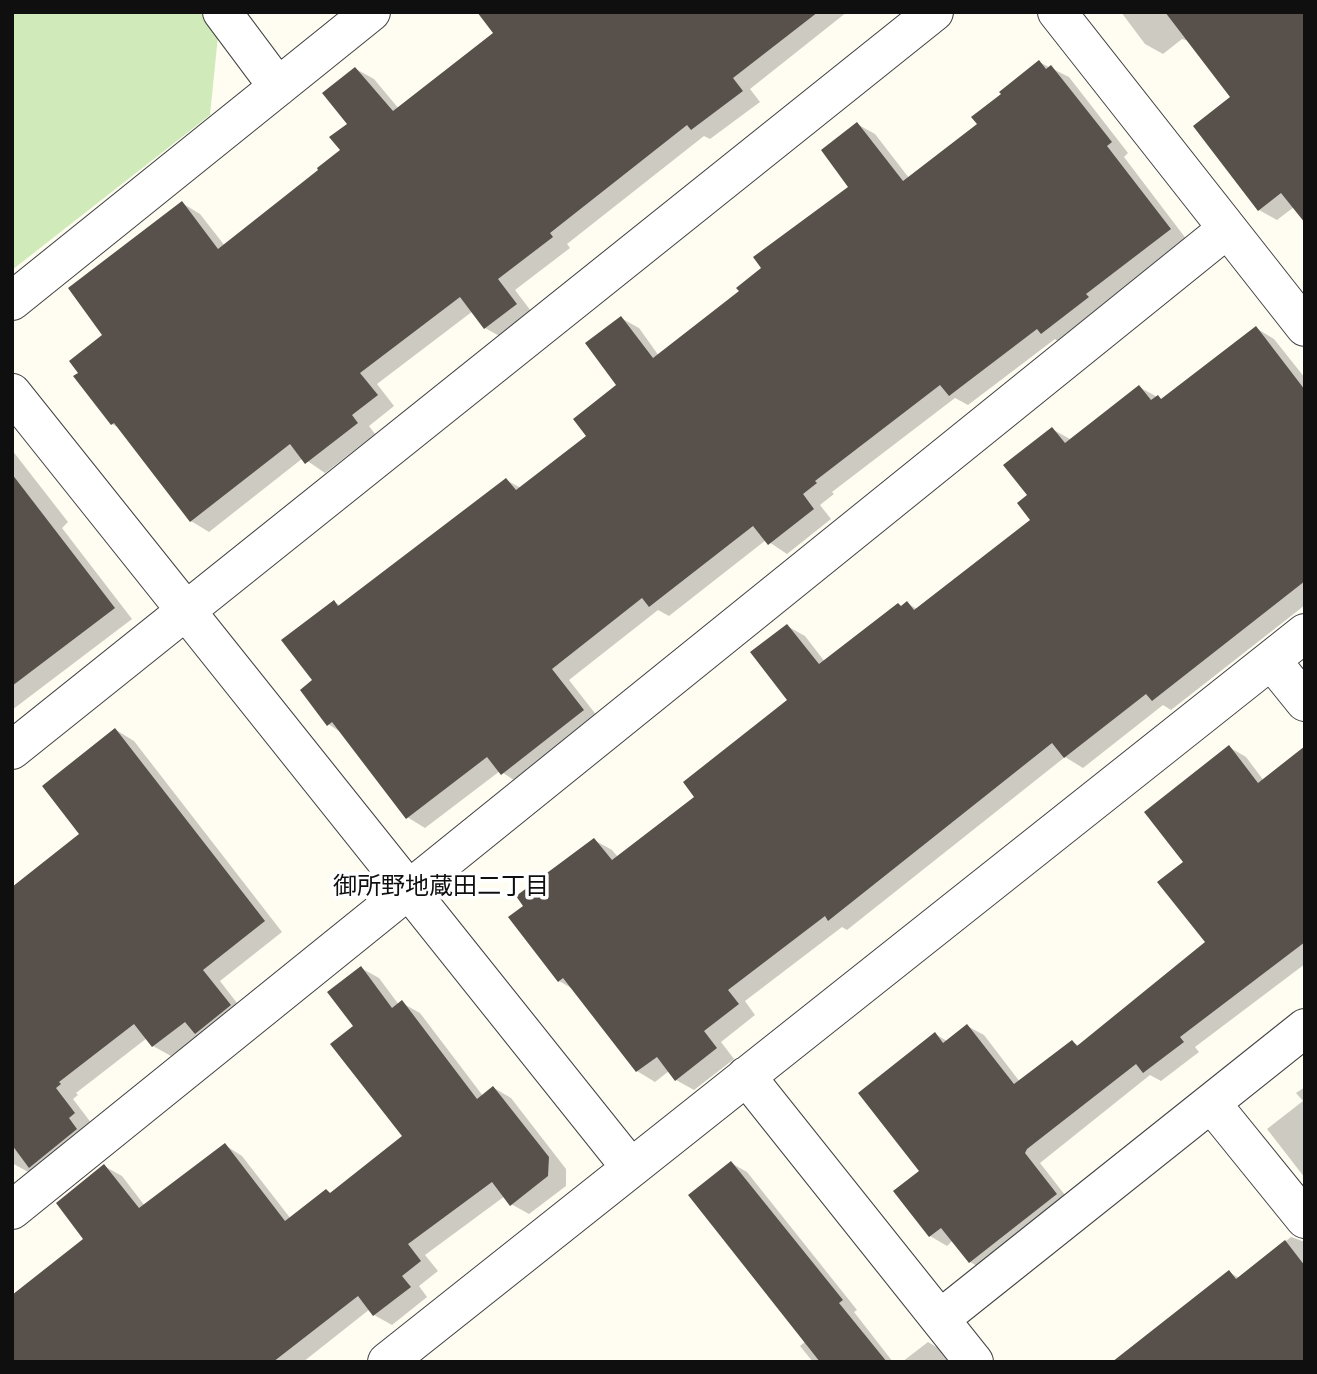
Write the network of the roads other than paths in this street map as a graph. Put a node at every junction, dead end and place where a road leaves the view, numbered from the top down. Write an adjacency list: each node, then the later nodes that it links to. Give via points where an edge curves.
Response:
1 (222, 12): 5 (street)
2 (371, 12): 5 (street)
3 (934, 12): 10 (street)
4 (1057, 12): 6 (street)
5 (278, 87): 7 (street)
6 (1227, 229): 8 (street); 15 (street)
7 (12, 302)
8 (1305, 327)
9 (12, 393): 10 (street)
10 (186, 611): 14 (street); 15 (street)
11 (1305, 633): 12 (street)
12 (1271, 660): 13 (street); 17 (street)
13 (1305, 702)
14 (12, 750)
15 (408, 890): 19 (street); 20 (street)
16 (1305, 1028): 18 (street)
17 (746, 1076): 19 (street); 22 (street)
18 (1211, 1103): 21 (street); 22 (street)
19 (631, 1168): 23 (street)
20 (12, 1210)
21 (1305, 1219)
22 (940, 1319): 24 (street)
23 (387, 1362)
24 (974, 1362)

